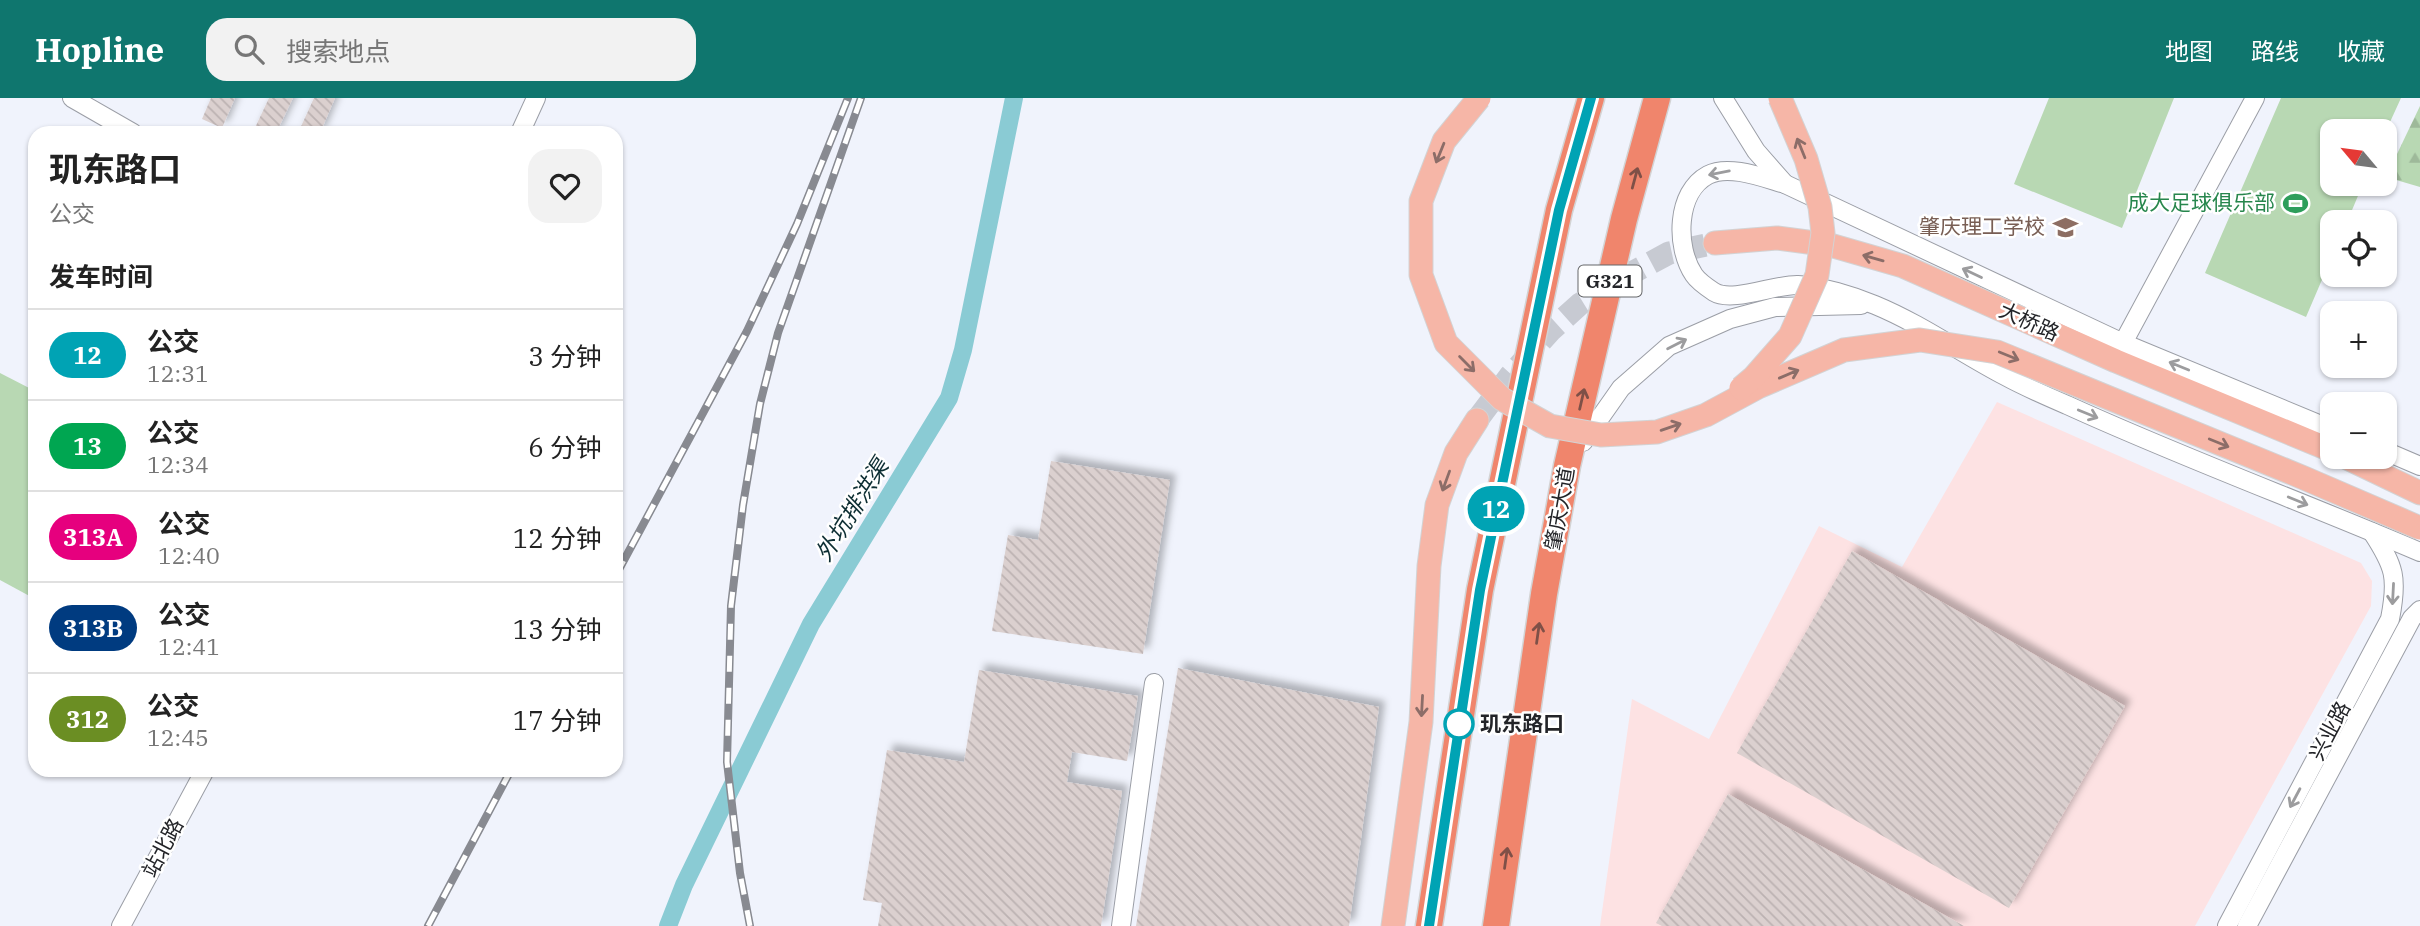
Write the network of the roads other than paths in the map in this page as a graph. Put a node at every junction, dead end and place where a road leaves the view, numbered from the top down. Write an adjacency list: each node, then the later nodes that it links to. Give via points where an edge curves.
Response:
1 (536, 98): 10 (street)
2 (1479, 98): 15 (main road, one-way to 15, bridge, via 1444,141 1421,201 1422,275 1446,343 1502,399 1550,426 1601,435 1657,432)
3 (1591, 98): 33 (highway, G321, via 1559,210 1480,590)
4 (1657, 98): 20 (highway, 肇庆大道 / G321, one-way to 4)
5 (1723, 98): 11 (street, via 1756,152)
6 (1780, 98): 15 (main road, one-way to 6, bridge, via 1754,377 1790,337 1817,275 1823,233 1820,207)
7 (2255, 98): 14 (street)
8 (78, 101): 9 (street)
9 (121, 126)
10 (523, 126)
11 (1785, 184): 13 (street, one-way to 13, via 1735,170 1708,174 1688,195 1682,214 1686,256 1695,276 1716,294 1797,285); 14 (street, one-way to 11)
12 (1715, 243): 18 (main road, 大桥路, one-way to 12, via 1903,266 1830,245 1777,238)
13 (1875, 305): 20 (street, one-way to 13, via 1621,388 1669,346 1730,319 1775,307); 25 (street, one-way to 25, via 2069,406)
14 (2123, 343): 17 (street, one-way to 14)
15 (1706, 415): 24 (main road, one-way to 24, bridge, via 1844,350 1920,340 1997,352)
16 (1477, 420): 32 (main road, one-way to 32, via 1456,453 1437,505 1429,565 1421,722)
17 (2320, 425)
18 (2320, 446)
19 (2397, 457): 21 (street)
20 (1567, 466): 34 (highway, 肇庆大道 / G321, one-way to 20)
21 (2420, 466)
22 (2369, 469): 23 (main road)
23 (2420, 493)
24 (2420, 528)
25 (2372, 532): 26 (street); 35 (street, 兴业路, one-way to 35, via 2390,560 2395,592 2390,619)
26 (2420, 552)
27 (2420, 610): 36 (street, 兴业路)
28 (1154, 683): 31 (street)
29 (201, 777): 30 (street, 站北路)
30 (121, 926)
31 (1121, 926)
32 (1393, 926)
33 (1429, 926)
34 (1496, 926)
35 (2227, 926)
36 (2247, 926)

